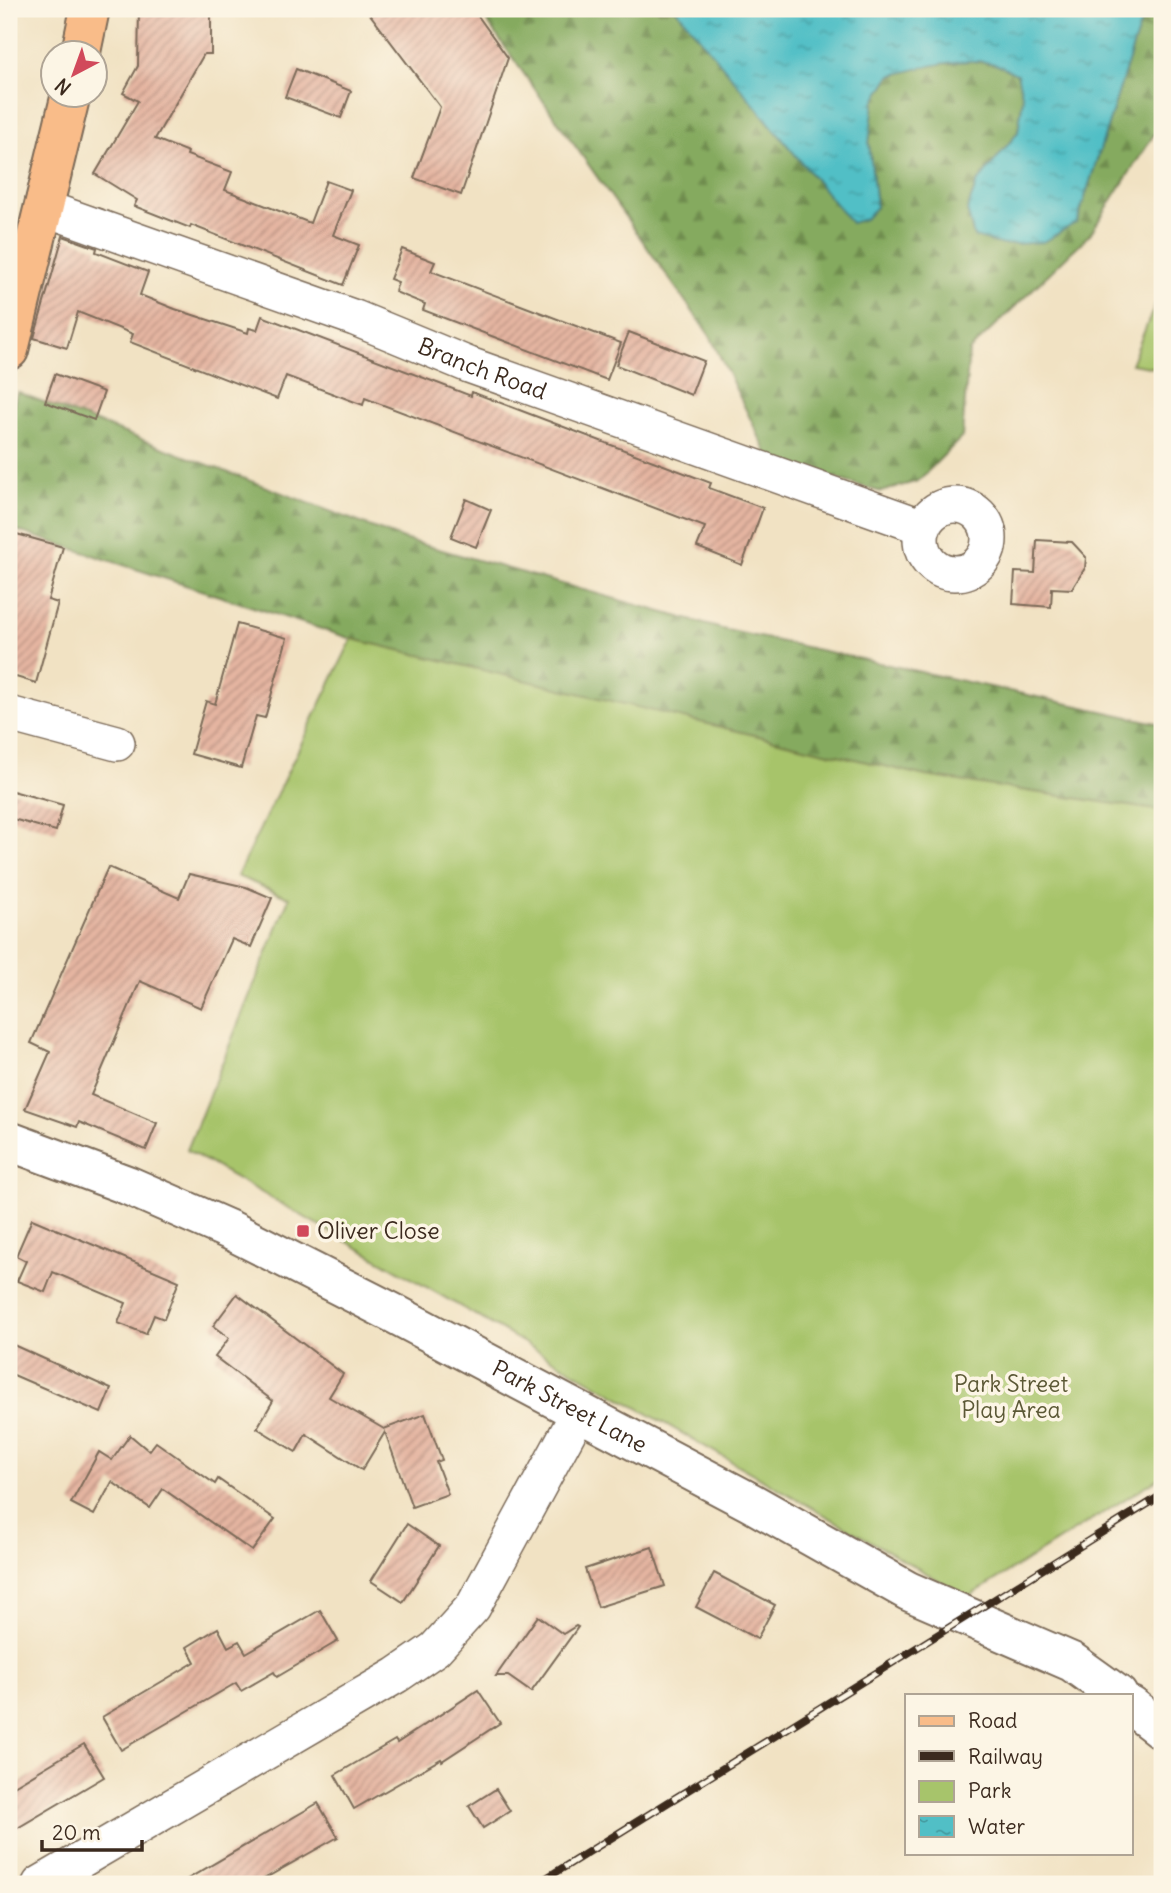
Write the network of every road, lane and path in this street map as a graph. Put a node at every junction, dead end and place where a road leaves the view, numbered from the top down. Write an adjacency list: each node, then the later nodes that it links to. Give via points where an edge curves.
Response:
1 (90, 9): 2 (main road)
2 (84, 38)
3 (68, 108): 4 (main road)
4 (44, 208): 5 (main road); 6 (street, Branch Road)
5 (9, 350)
6 (923, 527)
7 (9, 714): 8 (street)
8 (117, 743)
9 (9, 1141): 10 (street, Park Street Lane, via 232,1231)
10 (579, 1412): 11 (street, Park Street Lane, via 908,1591 1072,1662); 14 (street, via 473,1607 435,1649)
11 (1117, 1694)
12 (1132, 1707): 13 (street)
13 (1162, 1730)
14 (40, 1884)

